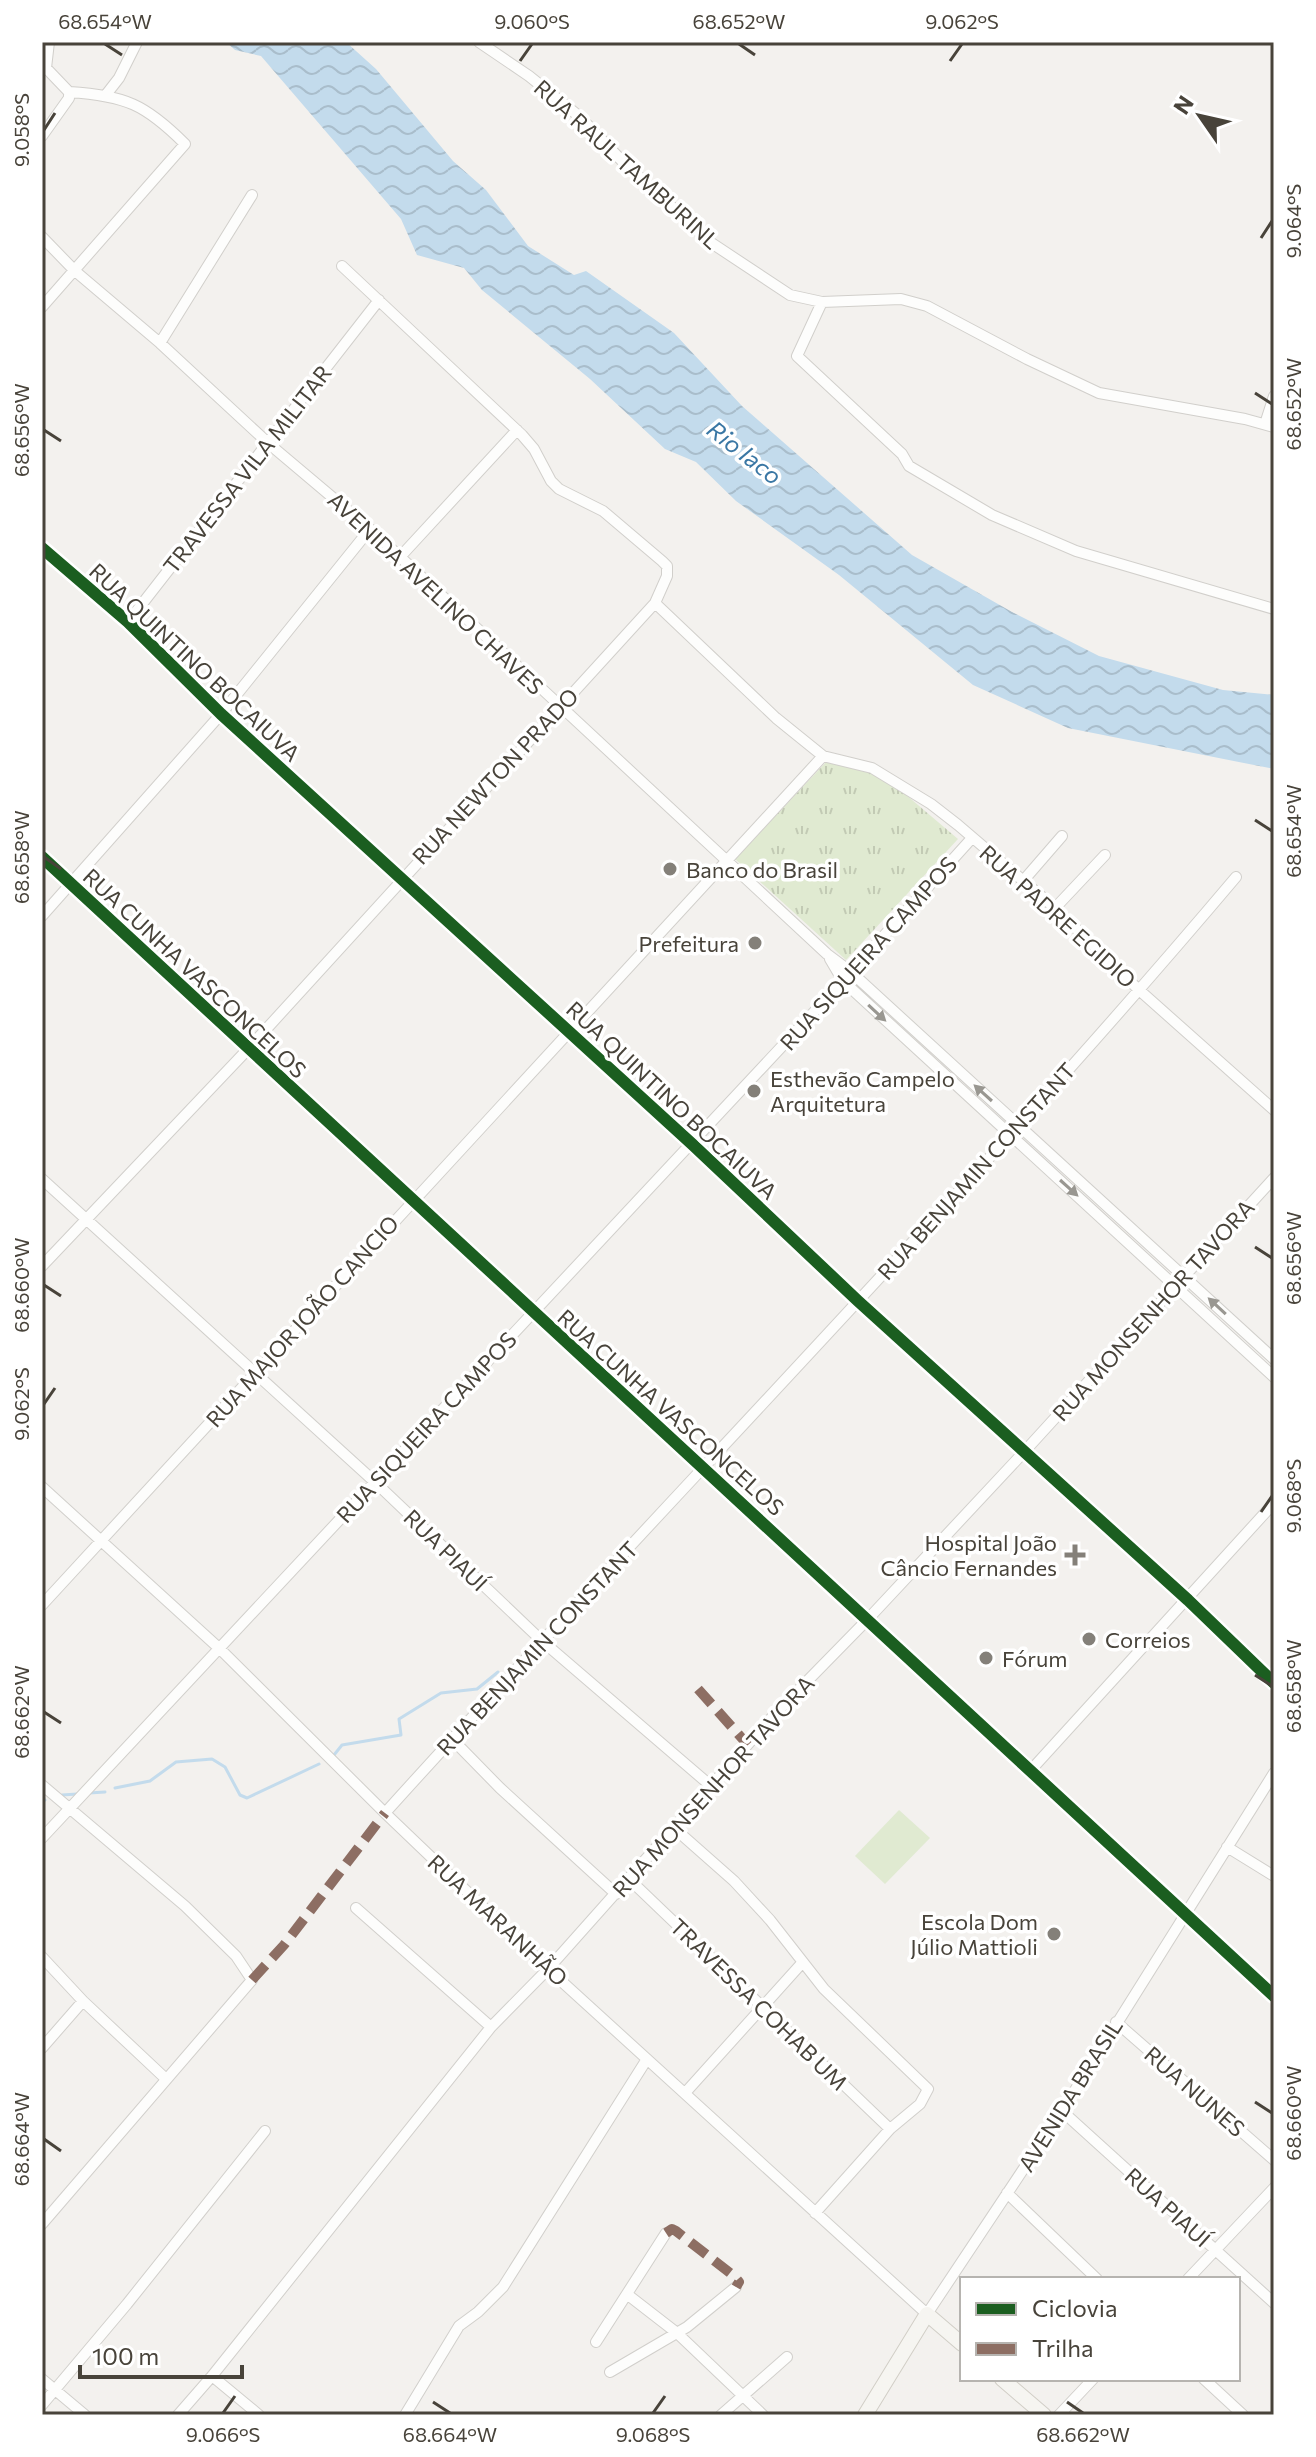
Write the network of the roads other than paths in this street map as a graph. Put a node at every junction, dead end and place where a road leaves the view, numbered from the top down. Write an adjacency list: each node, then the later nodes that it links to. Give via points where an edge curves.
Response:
1 (137, 42): 5 (street)
2 (479, 42): 12 (street, RUA RAUL TAMBURINL, via 580,117 710,242 790,295)
3 (47, 44): 4 (street, via 46,68)
4 (69, 92): 5 (street); 6 (street)
5 (105, 96): 10 (street, via 147,109 185,144)
6 (42, 136)
7 (252, 195): 14 (street)
8 (42, 237): 10 (street, AVENIDA AVELINO CHAVES)
9 (342, 266): 11 (street)
10 (75, 271): 13 (street); 14 (street, AVENIDA AVELINO CHAVES)
11 (379, 300): 17 (street); 18 (street, TRAVESSA VILA MILITAR)
12 (822, 302): 16 (street, RUA RAUL TAMBURINL, via 901,299 927,306 1099,393); 23 (street, via 797,356 909,466 992,515 1076,551)
13 (42, 307)
14 (160, 343): 18 (street, AVENIDA AVELINO CHAVES)
15 (1274, 396): 16 (street)
16 (1270, 426)
17 (517, 430): 21 (street); 22 (street, via 559,489 603,511 667,566)
18 (268, 443): 19 (street, AVENIDA AVELINO CHAVES); 24 (street, TRAVESSA VILA MILITAR)
19 (370, 529): 21 (street, AVENIDA AVELINO CHAVES); 26 (street)
20 (42, 548): 24 (street, RUA QUINTINO BOCAIUVA)
21 (400, 557): 25 (street, AVENIDA AVELINO CHAVES)
22 (655, 603): 25 (street, RUA NEWTON PRADO); 27 (street)
23 (1274, 609)
24 (128, 622): 26 (street, RUA QUINTINO BOCAIUVA)
25 (560, 706): 32 (street, AVENIDA AVELINO CHAVES); 34 (street, RUA NEWTON PRADO)
26 (221, 714): 34 (street, RUA QUINTINO BOCAIUVA); 36 (street)
27 (823, 756): 29 (street, RUA PADRE EGIDIO, via 872,768 931,804); 32 (street, RUA MAJOR JOÃO CANCIO)
28 (1062, 836): 35 (street)
29 (972, 838): 35 (street, RUA PADRE EGIDIO); 39 (street, RUA SIQUEIRA CAMPOS)
30 (1105, 855): 37 (street)
31 (42, 857): 36 (street, RUA CUNHA VASCONCELOS)
32 (726, 861): 39 (street, AVENIDA AVELINO CHAVES); 41 (street, RUA MAJOR JOÃO CANCIO)
33 (1236, 877): 40 (street, RUA BENJAMIN CONSTANT)
34 (400, 879): 41 (street, RUA QUINTINO BOCAIUVA); 42 (street, RUA NEWTON PRADO)
35 (1023, 881): 37 (street, RUA PADRE EGIDIO)
36 (70, 885): 38 (street); 42 (street, RUA CUNHA VASCONCELOS)
37 (1055, 908): 40 (street, RUA PADRE EGIDIO)
38 (42, 916)
39 (847, 977): 44 (street, AVENIDA AVELINO CHAVES, one-way to 39); 45 (street, AVENIDA AVELINO CHAVES, one-way to 45); 46 (street, RUA SIQUEIRA CAMPOS)
40 (1138, 989): 43 (street, RUA PADRE EGIDIO); 44 (street, RUA BENJAMIN CONSTANT)
41 (570, 1033): 46 (street, RUA QUINTINO BOCAIUVA); 49 (street, RUA MAJOR JOÃO CANCIO)
42 (249, 1048): 49 (street, RUA CUNHA VASCONCELOS); 50 (street, RUA NEWTON PRADO)
43 (1274, 1110)
44 (1018, 1126): 45 (street, RUA BENJAMIN CONSTANT); 52 (street, AVENIDA AVELINO CHAVES)
45 (1010, 1135): 52 (street, AVENIDA AVELINO CHAVES, one-way to 52); 53 (street, RUA BENJAMIN CONSTANT)
46 (692, 1144): 53 (street, RUA QUINTINO BOCAIUVA); 54 (street, RUA SIQUEIRA CAMPOS)
47 (1274, 1178): 52 (street, RUA MONSENHOR TAVORA)
48 (42, 1179): 50 (street, RUA PIAUÍ)
49 (413, 1199): 54 (street, RUA CUNHA VASCONCELOS); 56 (street, RUA MAJOR JOÃO CANCIO)
50 (86, 1218): 51 (street, RUA NEWTON PRADO); 56 (street, RUA PIAUÍ)
51 (42, 1266)
52 (1180, 1280): 55 (street, AVENIDA AVELINO CHAVES, one-way to 52); 57 (street, AVENIDA AVELINO CHAVES); 58 (street, RUA MONSENHOR TAVORA)
53 (858, 1301): 58 (street, RUA QUINTINO BOCAIUVA); 59 (street, RUA BENJAMIN CONSTANT)
54 (532, 1312): 59 (street, RUA CUNHA VASCONCELOS); 60 (street, RUA SIQUEIRA CAMPOS)
55 (1274, 1359)
56 (255, 1374): 60 (street, RUA PIAUÍ); 63 (street, RUA MAJOR JOÃO CANCIO)
57 (1274, 1377)
58 (1024, 1452): 64 (street, RUA QUINTINO BOCAIUVA); 66 (street, RUA MONSENHOR TAVORA)
59 (704, 1468): 66 (street, RUA CUNHA VASCONCELOS); 67 (street, RUA BENJAMIN CONSTANT)
60 (376, 1483): 67 (street, RUA PIAUÍ); 68 (street, RUA SIQUEIRA CAMPOS)
61 (42, 1487): 63 (street, RUA MARANHÃO)
62 (1274, 1503): 64 (street)
63 (101, 1540): 65 (street, RUA MAJOR JOÃO CANCIO); 68 (street, RUA MARANHÃO)
64 (1188, 1600): 69 (street, RUA QUINTINO BOCAIUVA); 71 (street)
65 (42, 1605)
66 (868, 1619): 71 (street, RUA CUNHA VASCONCELOS); 74 (street, RUA MONSENHOR TAVORA)
67 (541, 1640): 70 (street, RUA BENJAMIN CONSTANT); 74 (street, RUA PIAUÍ)
68 (220, 1649): 75 (street, RUA SIQUEIRA CAMPOS); 76 (street, RUA MARANHÃO)
69 (1274, 1683)
70 (452, 1739): 76 (street, RUA BENJAMIN CONSTANT); 82 (street)
71 (1031, 1770): 84 (street, RUA CUNHA VASCONCELOS)
72 (1274, 1773): 79 (street, AVENIDA BRASIL)
73 (42, 1785): 75 (street)
74 (711, 1786): 77 (street, RUA MONSENHOR TAVORA)
75 (70, 1809): 78 (street, RUA SIQUEIRA CAMPOS); 95 (street, via 185,1906 236,1956 252,1980)
76 (385, 1813): 87 (street, RUA MARANHÃO)
77 (674, 1828): 81 (street, RUA MONSENHOR TAVORA); 86 (street, via 734,1881)
78 (42, 1838)
79 (1227, 1847): 80 (street); 84 (street, AVENIDA BRASIL)
80 (1274, 1876)
81 (629, 1879): 82 (street, RUA MONSENHOR TAVORA); 90 (street, TRAVESSA COHAB UM)
82 (616, 1894): 87 (street, RUA MONSENHOR TAVORA)
83 (356, 1908): 92 (street)
84 (1186, 1913): 88 (street, RUA CUNHA VASCONCELOS); 91 (street, AVENIDA BRASIL)
85 (42, 1957): 89 (street)
86 (802, 1963): 90 (street); 98 (street, via 928,2089 925,2098)
87 (548, 1969): 92 (street, RUA MONSENHOR TAVORA); 94 (street, RUA MARANHÃO)
88 (1274, 1996)
89 (83, 2001): 93 (street); 95 (street)
90 (762, 2008): 96 (street); 98 (street, TRAVESSA COHAB UM)
91 (1116, 2022): 97 (street, AVENIDA BRASIL); 100 (street, RUA NUNES)
92 (491, 2027): 118 (street, RUA MONSENHOR TAVORA)
93 (42, 2048)
94 (647, 2059): 96 (street, RUA MARANHÃO); 129 (street, via 503,2287 459,2326)
95 (166, 2079): 104 (street)
96 (685, 2093): 103 (street, RUA MARANHÃO)
97 (1062, 2111): 102 (street, AVENIDA BRASIL); 106 (street, RUA PIAUÍ)
98 (890, 2129): 103 (street)
99 (265, 2131): 123 (street)
100 (1274, 2160)
101 (1274, 2188): 106 (street)
102 (1007, 2193): 107 (street); 112 (street, AVENIDA BRASIL)
103 (815, 2213): 112 (street, RUA MARANHÃO)
104 (42, 2224)
105 (666, 2233): 110 (street)
106 (1215, 2249): 108 (street); 111 (street, RUA PIAUÍ)
107 (1095, 2277)
108 (1190, 2277)
109 (736, 2287): 113 (street)
110 (628, 2295): 113 (street); 114 (street)
111 (1274, 2303)
112 (927, 2314): 115 (street, RUA MARANHÃO); 132 (street, AVENIDA BRASIL)
113 (677, 2333): 117 (street); 124 (street)
114 (596, 2342)
115 (960, 2342)
116 (787, 2357): 124 (street)
117 (610, 2372)
118 (212, 2376): 127 (street, RUA MONSENHOR TAVORA); 128 (street)
119 (42, 2379): 123 (street)
120 (1004, 2381): 133 (street)
121 (1091, 2381): 134 (street)
122 (1206, 2381): 135 (street)
123 (55, 2390): 125 (street); 126 (street)
124 (745, 2396): 130 (street); 131 (street)
125 (42, 2405)
126 (85, 2415)
127 (178, 2415)
128 (259, 2415)
129 (405, 2415)
130 (721, 2415)
131 (763, 2415)
132 (865, 2415)
133 (1044, 2415)
134 (1059, 2415)
135 (1243, 2415)

